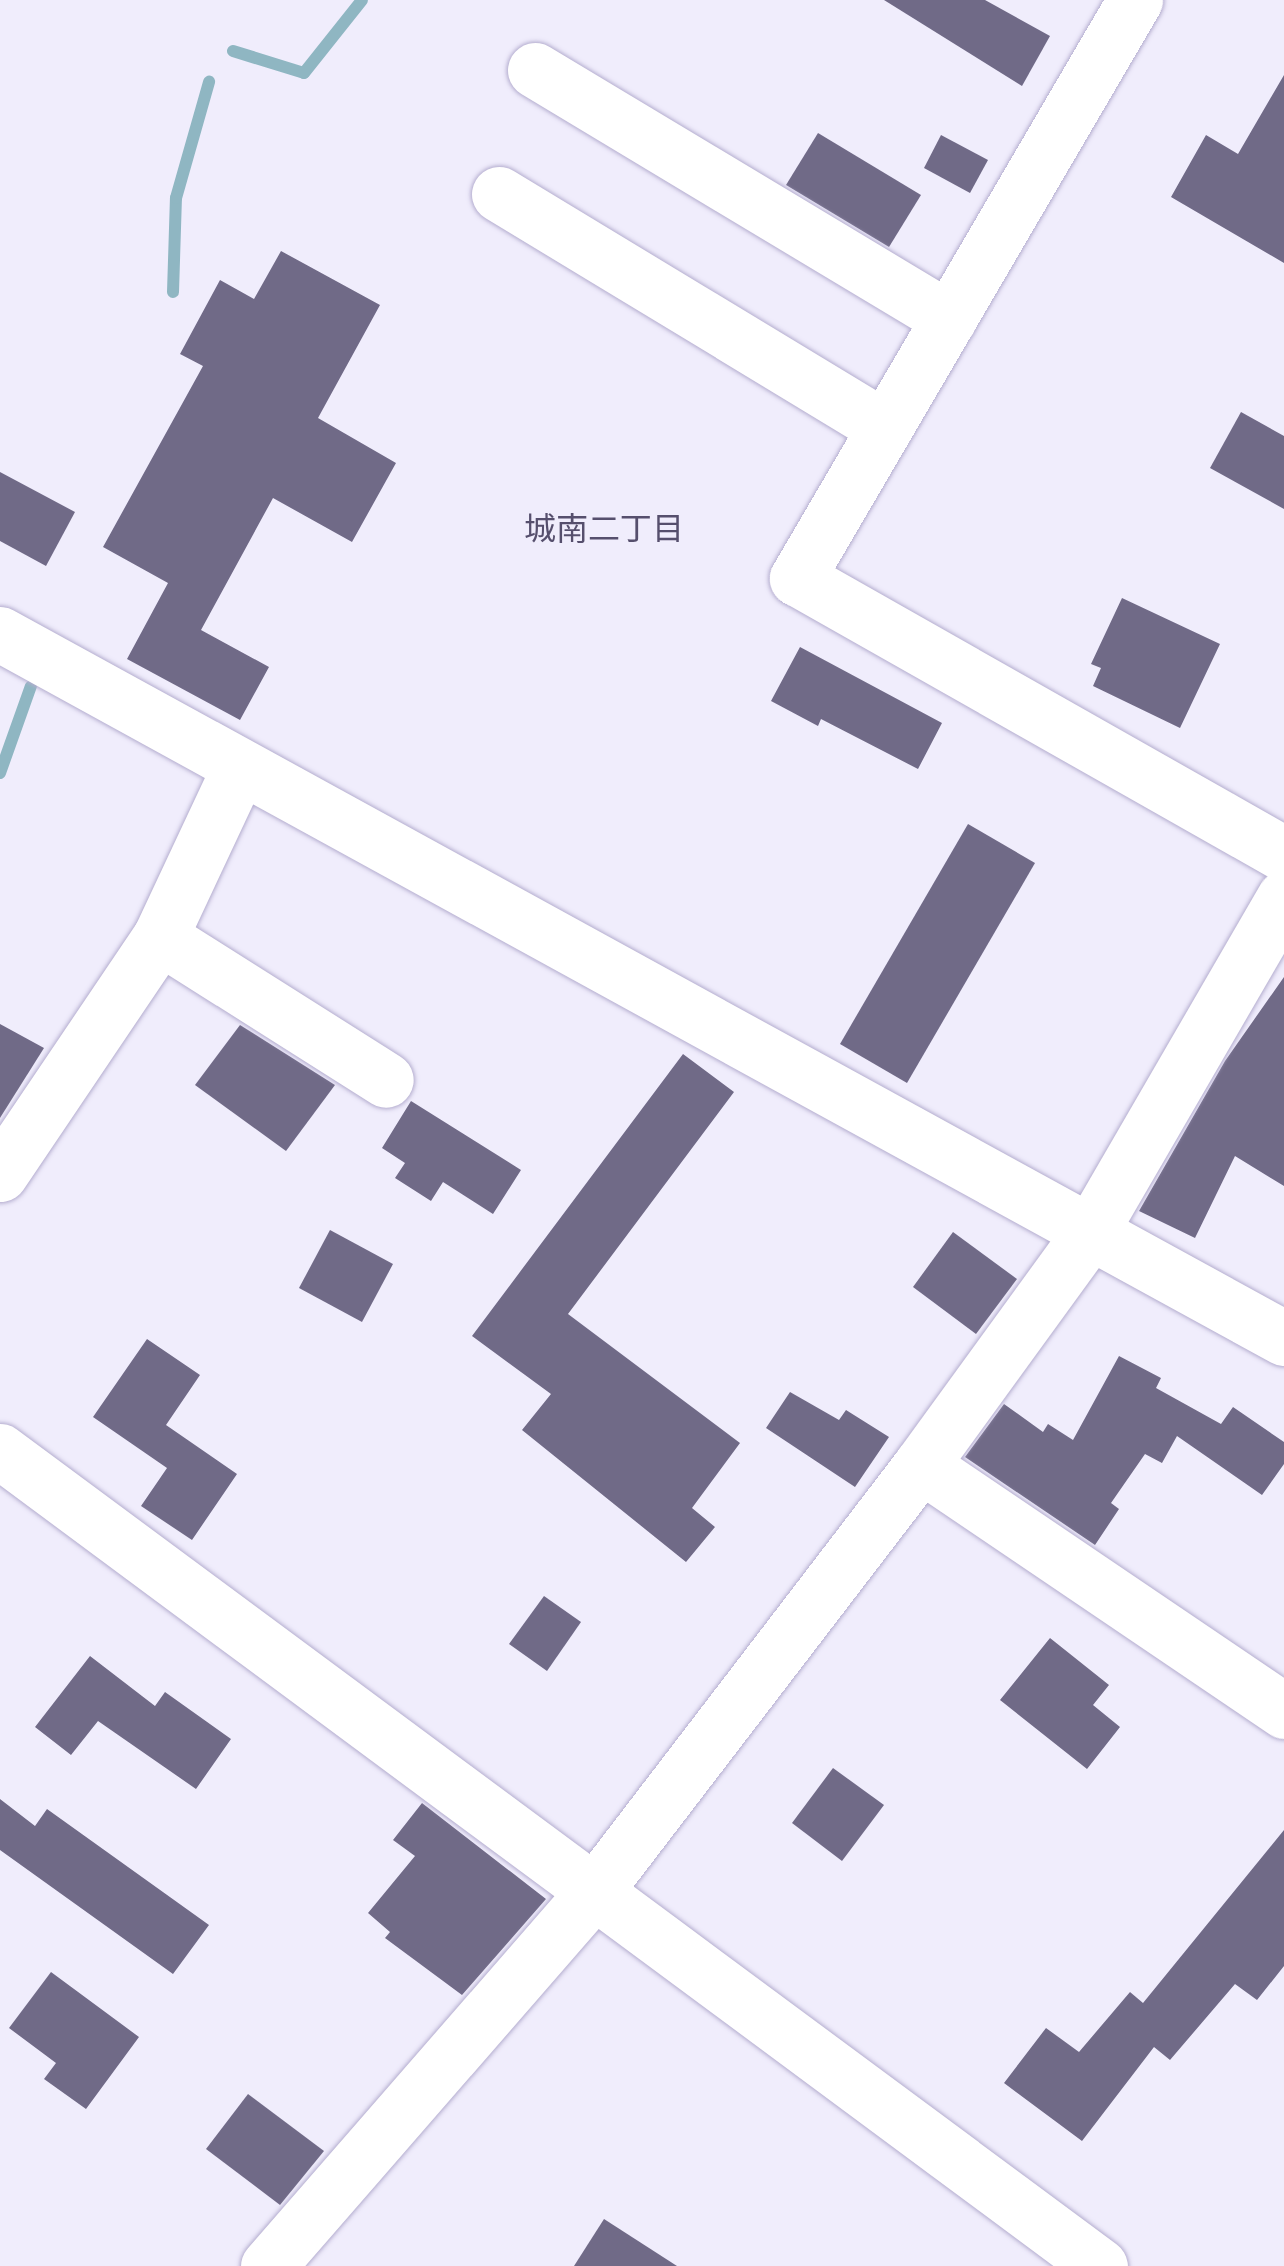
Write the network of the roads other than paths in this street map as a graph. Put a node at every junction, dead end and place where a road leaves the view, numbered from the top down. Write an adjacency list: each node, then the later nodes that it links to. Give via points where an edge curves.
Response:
1 (1135, 0): 4 (street)
2 (534, 70): 4 (street)
3 (500, 194): 5 (street)
4 (949, 319): 5 (street)
5 (885, 428): 8 (street, via 798,578)
6 (0, 634): 7 (street)
7 (239, 768): 10 (street); 13 (street)
8 (1284, 854)
9 (1284, 897): 13 (street)
10 (160, 937): 11 (street); 12 (street)
11 (386, 1080)
12 (0, 1174)
13 (1090, 1234): 14 (street); 16 (street)
14 (1284, 1338)
15 (0, 1452): 18 (street)
16 (921, 1465): 17 (street); 18 (street)
17 (1284, 1711)
18 (597, 1888): 19 (street); 20 (street)
19 (268, 2266)
20 (1100, 2266)

